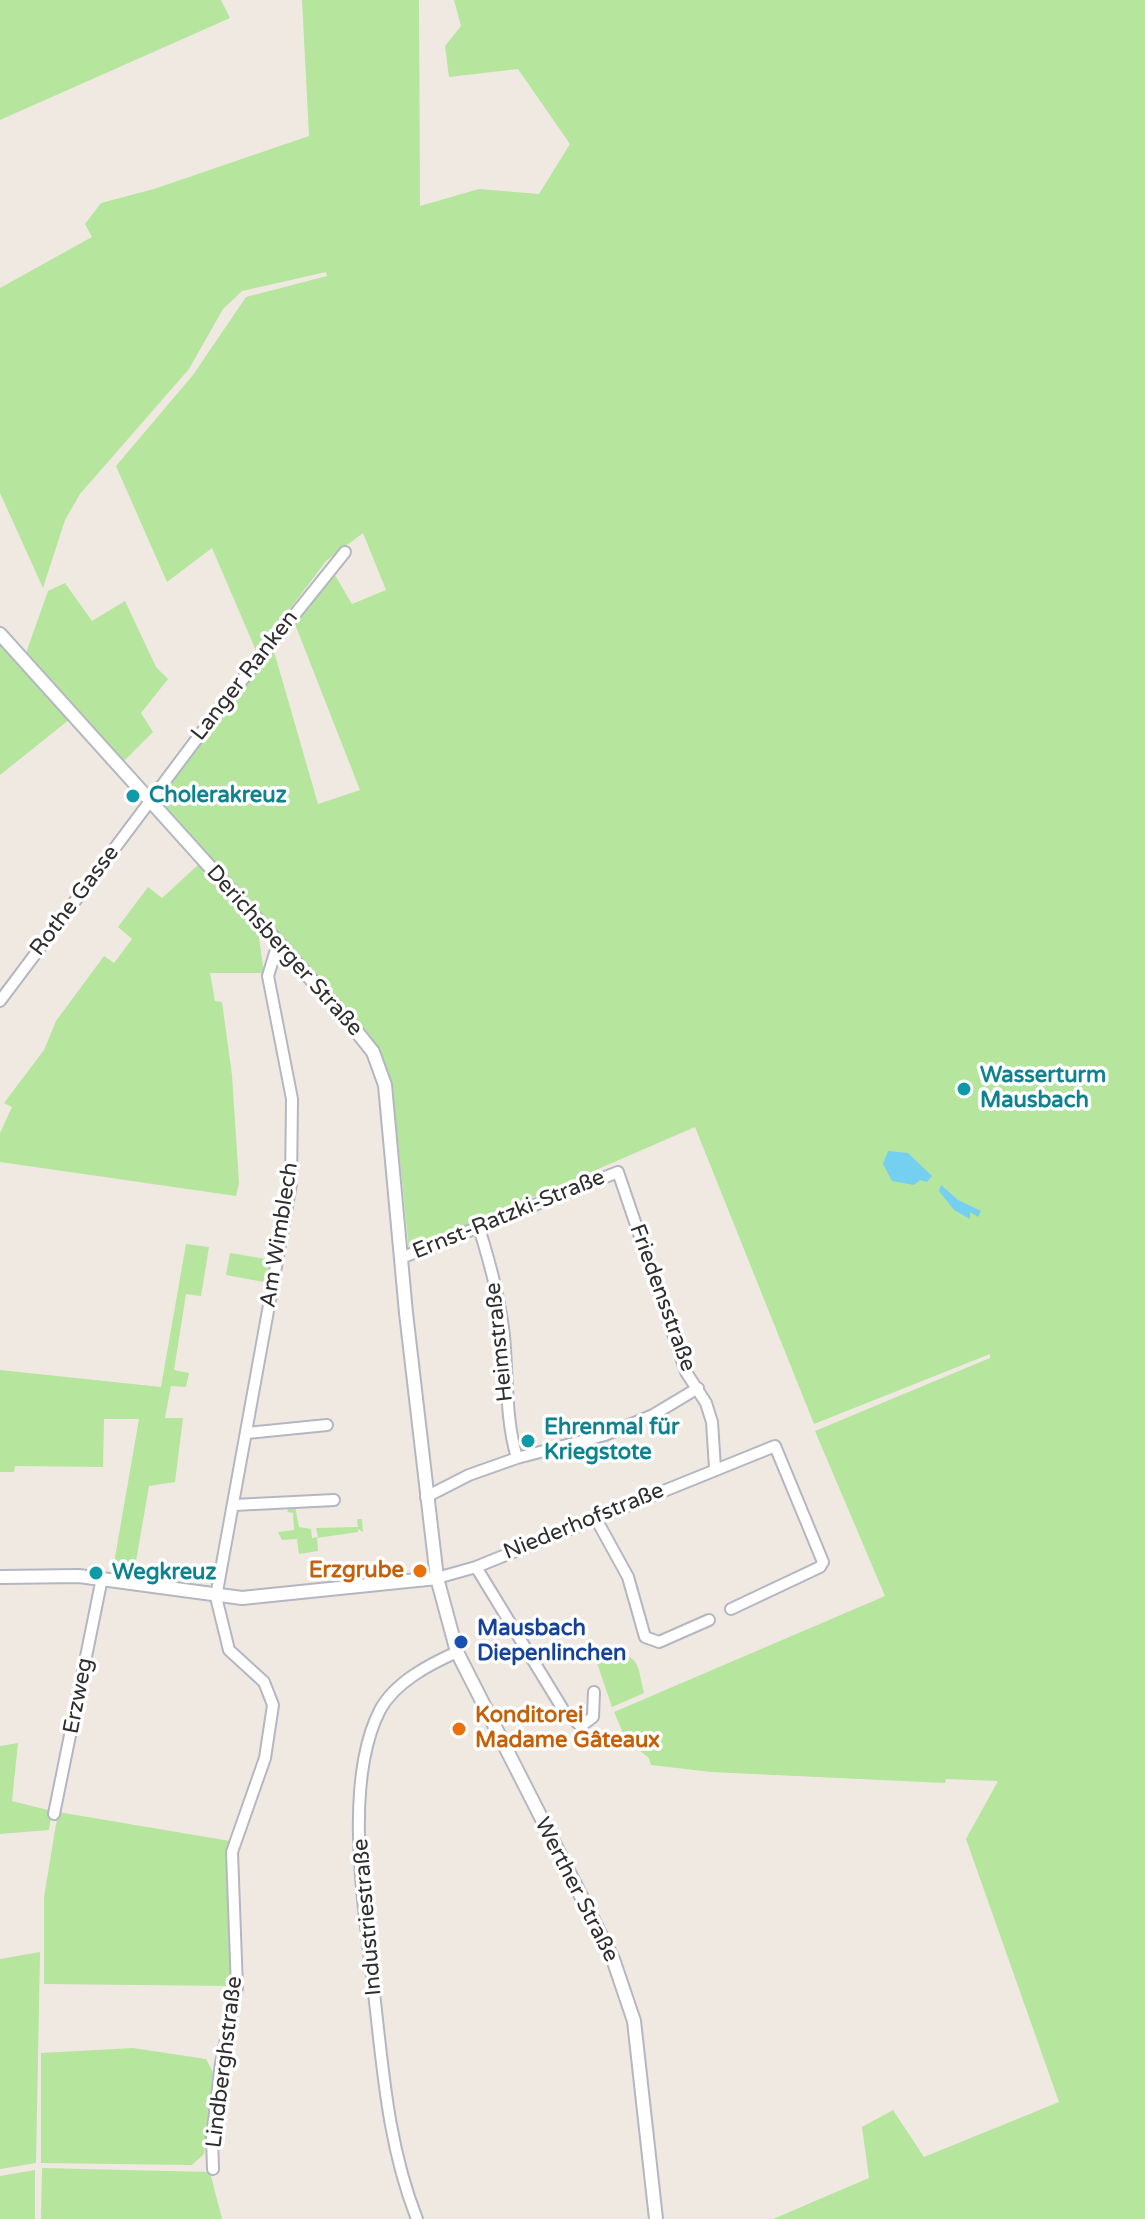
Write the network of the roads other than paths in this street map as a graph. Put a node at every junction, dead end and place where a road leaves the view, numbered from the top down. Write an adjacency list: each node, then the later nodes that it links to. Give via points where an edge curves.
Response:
1 (345, 552): 3 (street, Langer Ranken)
2 (0, 634): 3 (street, Derichsberger Straße)
3 (148, 801): 4 (street, Derichsberger Straße); 5 (street, Rothe Gasse)
4 (278, 943): 8 (street, Derichsberger Straße, via 361,1035 380,1067); 11 (street, Am Wimblech, via 268,976 292,1099 293,1167)
5 (0, 1001)
6 (618, 1172): 7 (street, Ernst-Ratzki-Straße); 9 (street, Friedensstraße, via 686,1372)
7 (479, 1228): 8 (street, Ernst-Ratzki-Straße); 12 (street, Heimstraße, via 495,1281 508,1427)
8 (401, 1258): 14 (street, Derichsberger Straße)
9 (698, 1388): 12 (street, via 605,1435); 13 (street, Friedensstraße, via 712,1422)
10 (327, 1425): 11 (street)
11 (247, 1433): 16 (street, Am Wimblech)
12 (517, 1458): 14 (street)
13 (715, 1468): 17 (street, Niederhofstraße); 23 (street, Niederhofstraße, via 775,1446 823,1562)
14 (426, 1497): 21 (street, Derichsberger Straße)
15 (334, 1500): 16 (street)
16 (234, 1505): 22 (street, Am Wimblech)
17 (595, 1517): 18 (street, Niederhofstraße); 24 (street, via 628,1577 645,1637 659,1642)
18 (476, 1567): 21 (street, Niederhofstraße); 26 (street, via 564,1711 581,1726 593,1717)
19 (0, 1577): 20 (street)
20 (102, 1578): 22 (street); 27 (street, Erzweg)
21 (437, 1578): 22 (street, via 264,1597); 25 (street, Werther Straße)
22 (216, 1597): 28 (street, Lindberghstraße, via 225,1642 264,1682 273,1705 265,1758 232,1852 237,1988 221,2063)
23 (731, 1609)
24 (709, 1620)
25 (457, 1652): 29 (street, Industriestraße, via 404,1684 381,1709 371,1731 361,1797 362,1890 386,2098 394,2152); 30 (street, Werther Straße, via 613,1959 634,2021)
26 (594, 1692)
27 (54, 1814)
28 (213, 2169)
29 (417, 2219)
30 (656, 2219)

